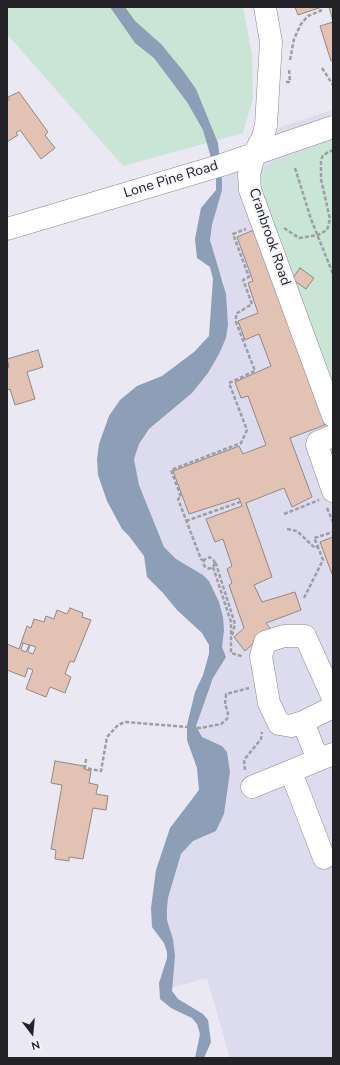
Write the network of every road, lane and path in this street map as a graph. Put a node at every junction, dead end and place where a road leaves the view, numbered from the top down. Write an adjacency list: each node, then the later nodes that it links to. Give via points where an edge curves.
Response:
1 (265, 7): 8 (street, Cranbrook Road, via 271,42 266,125)
2 (322, 10): 4 (path, via 308,16 301,24 291,51 290,82)
3 (322, 68): 5 (path)
4 (280, 82)
5 (333, 85)
6 (333, 127): 8 (street, Lone Pine Road)
7 (333, 150): 13 (path, via 323,155 321,160 321,179 330,224 327,230)
8 (254, 154): 12 (street, Lone Pine Road, via 189,176); 15 (street, Cranbrook Road, via 249,174 250,190)
9 (295, 168): 13 (path)
10 (281, 226): 13 (path, via 299,238)
11 (252, 227): 20 (path, via 233,234 249,277 243,280 252,304 236,314 236,322 256,371 231,382 230,386 247,430 241,443 171,470)
12 (7, 229)
13 (318, 235): 14 (path)
14 (333, 274)
15 (333, 416)
16 (333, 436): 17 (street, via 316,445)
17 (327, 498): 19 (path); 21 (path)
18 (240, 502): 20 (path)
19 (284, 514)
20 (186, 521): 25 (path)
21 (333, 522)
22 (287, 529): 24 (path, via 298,531 315,548)
23 (333, 532): 24 (path, via 314,538)
24 (318, 546): 28 (path, via 323,560)
25 (204, 561): 26 (path, via 211,557); 27 (path, via 203,565 206,568)
26 (215, 563): 27 (path); 29 (path)
27 (212, 567): 30 (path)
28 (304, 598)
29 (228, 602): 30 (path); 31 (path, via 235,624)
30 (224, 603): 31 (path, via 231,622)
31 (232, 636): 32 (path, via 231,653 241,656)
32 (244, 664)
33 (250, 682): 35 (path)
34 (246, 688): 41 (path, via 224,696 228,713 227,719 221,724 200,728 125,722 118,725 108,737 101,771 85,768)
35 (253, 692)
36 (333, 698): 38 (street, via 305,636 284,636 265,642 261,656 268,703 279,724 291,726)
37 (333, 707): 38 (street)
38 (303, 722): 40 (street)
39 (263, 730): 43 (path, via 261,739 244,760)
40 (326, 757): 42 (street)
41 (86, 759)
42 (291, 772): 43 (street); 44 (street)
43 (252, 787)
44 (324, 858)

